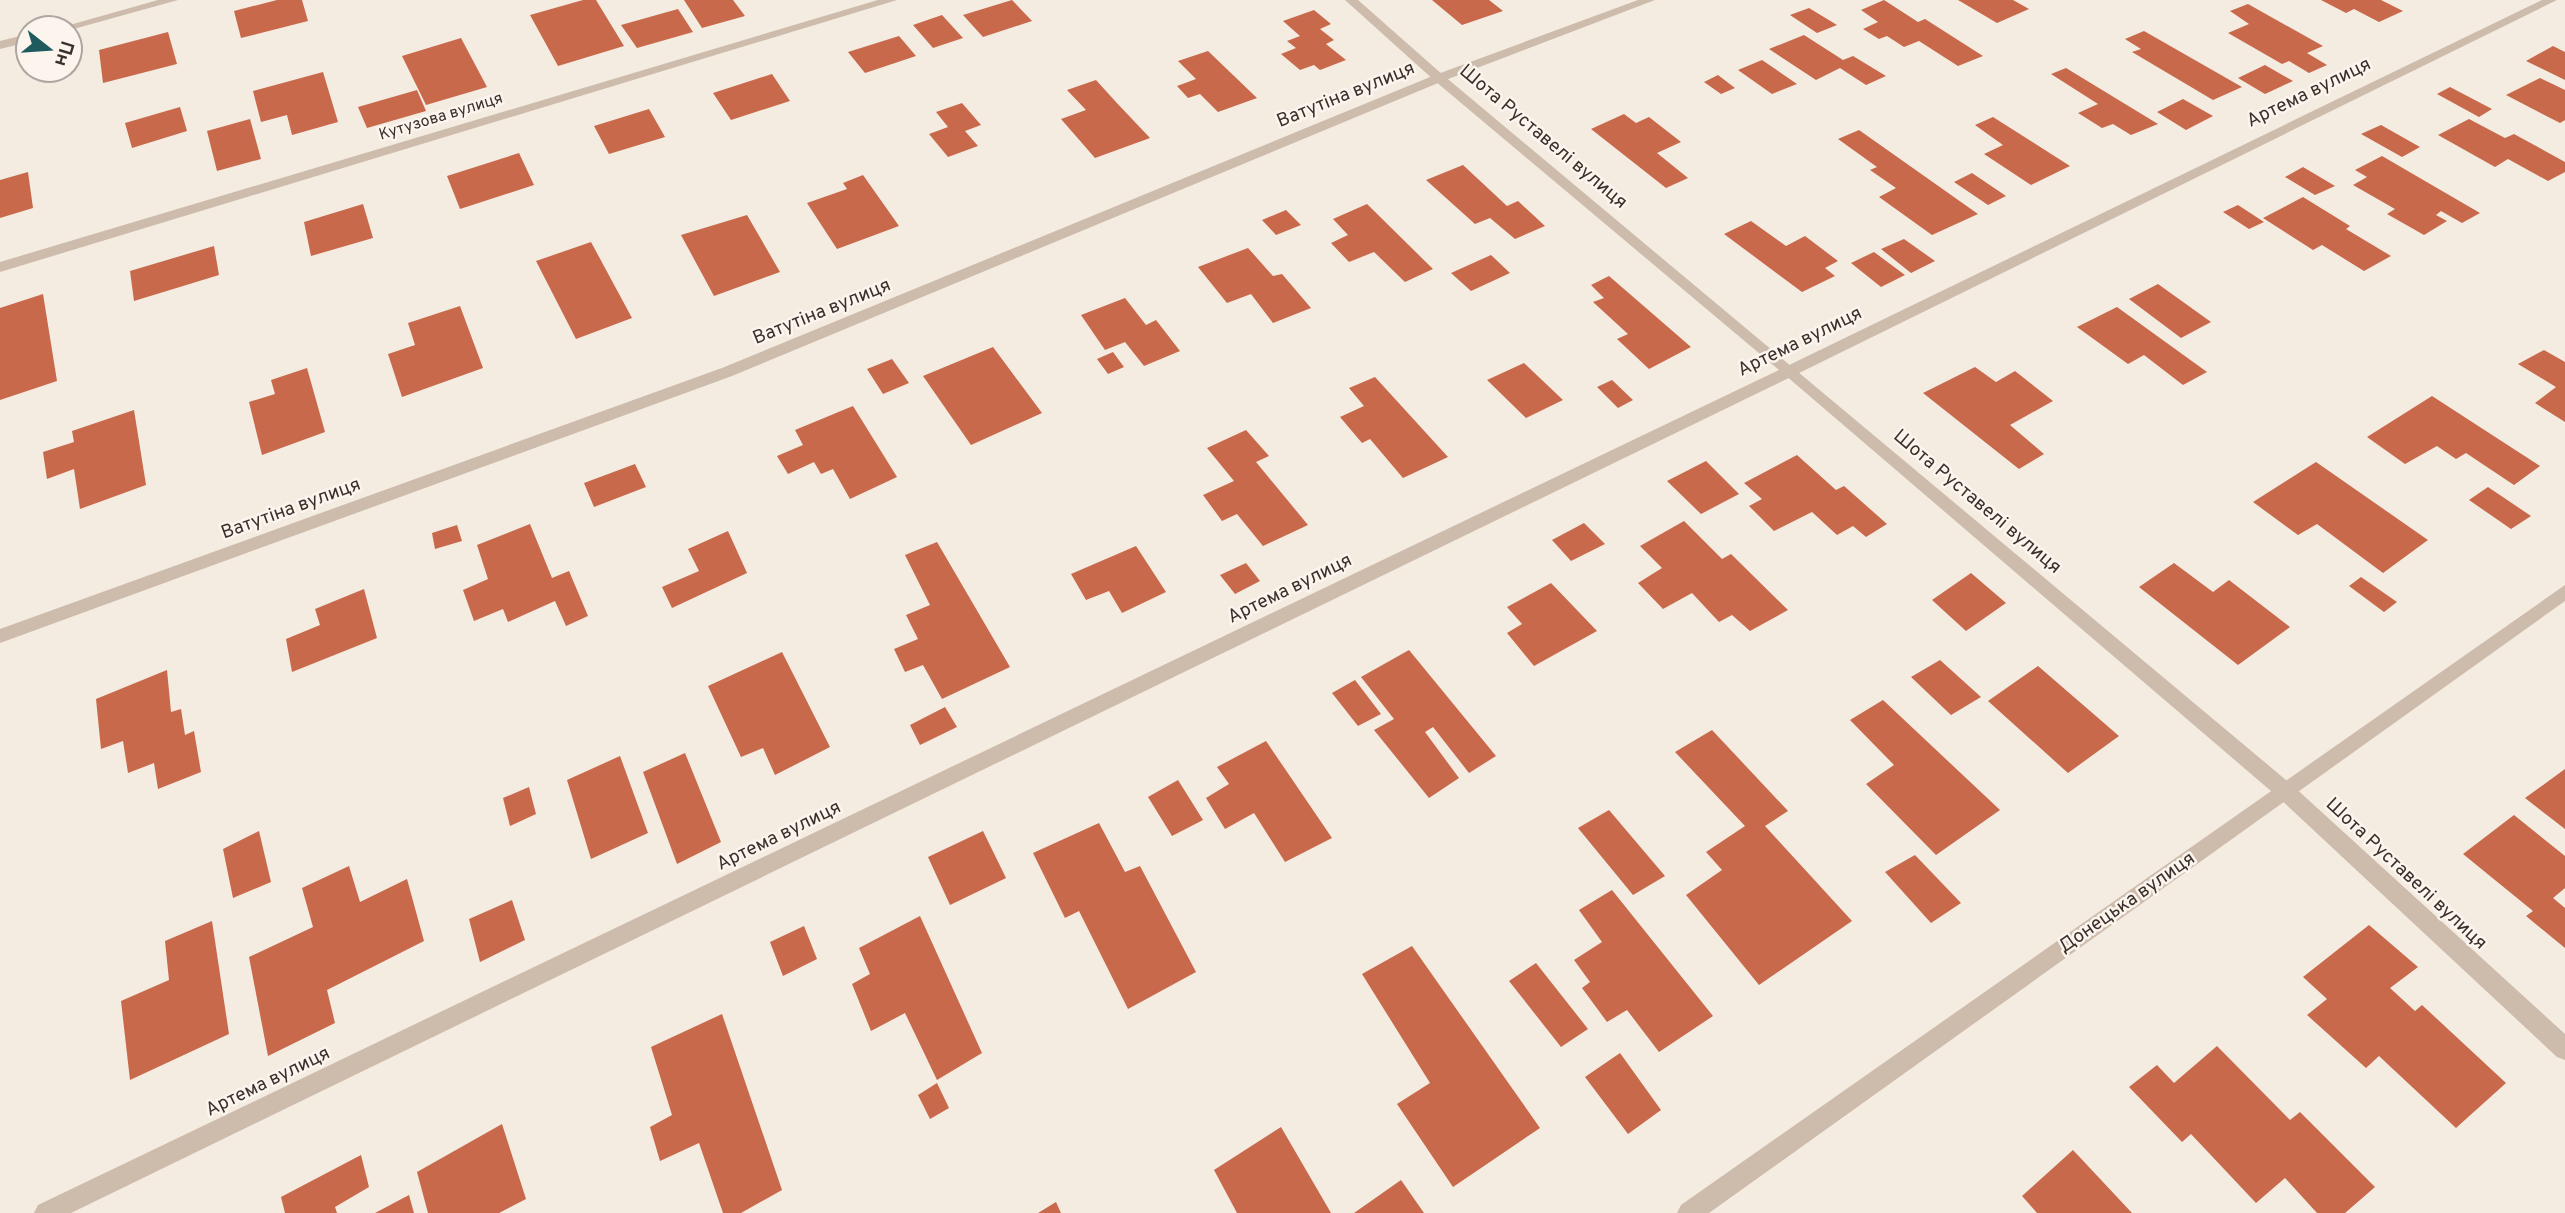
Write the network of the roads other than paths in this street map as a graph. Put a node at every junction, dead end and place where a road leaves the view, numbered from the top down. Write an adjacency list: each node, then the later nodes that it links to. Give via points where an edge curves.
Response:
1 (172, 0): 6 (street)
2 (891, 0): 8 (street, Кутузова вулиця)
3 (1351, 0): 7 (street, Шота Руставелі вулиця)
4 (1649, 0): 7 (street, Ватутіна вулиця)
5 (2550, 0): 9 (street, Артема вулиця)
6 (84, 23)
7 (1439, 78): 9 (street, Шота Руставелі вулиця); 11 (street, Ватутіна вулиця, via 727,372)
8 (0, 267)
9 (1790, 371): 12 (street, Шота Руставелі вулиця); 14 (street, Артема вулиця)
10 (2565, 592): 12 (street, Донецька вулиця)
11 (0, 636)
12 (2285, 791): 13 (street, Шота Руставелі вулиця); 15 (street, Донецька вулиця)
13 (2565, 1049)
14 (46, 1213)
15 (1689, 1213)

